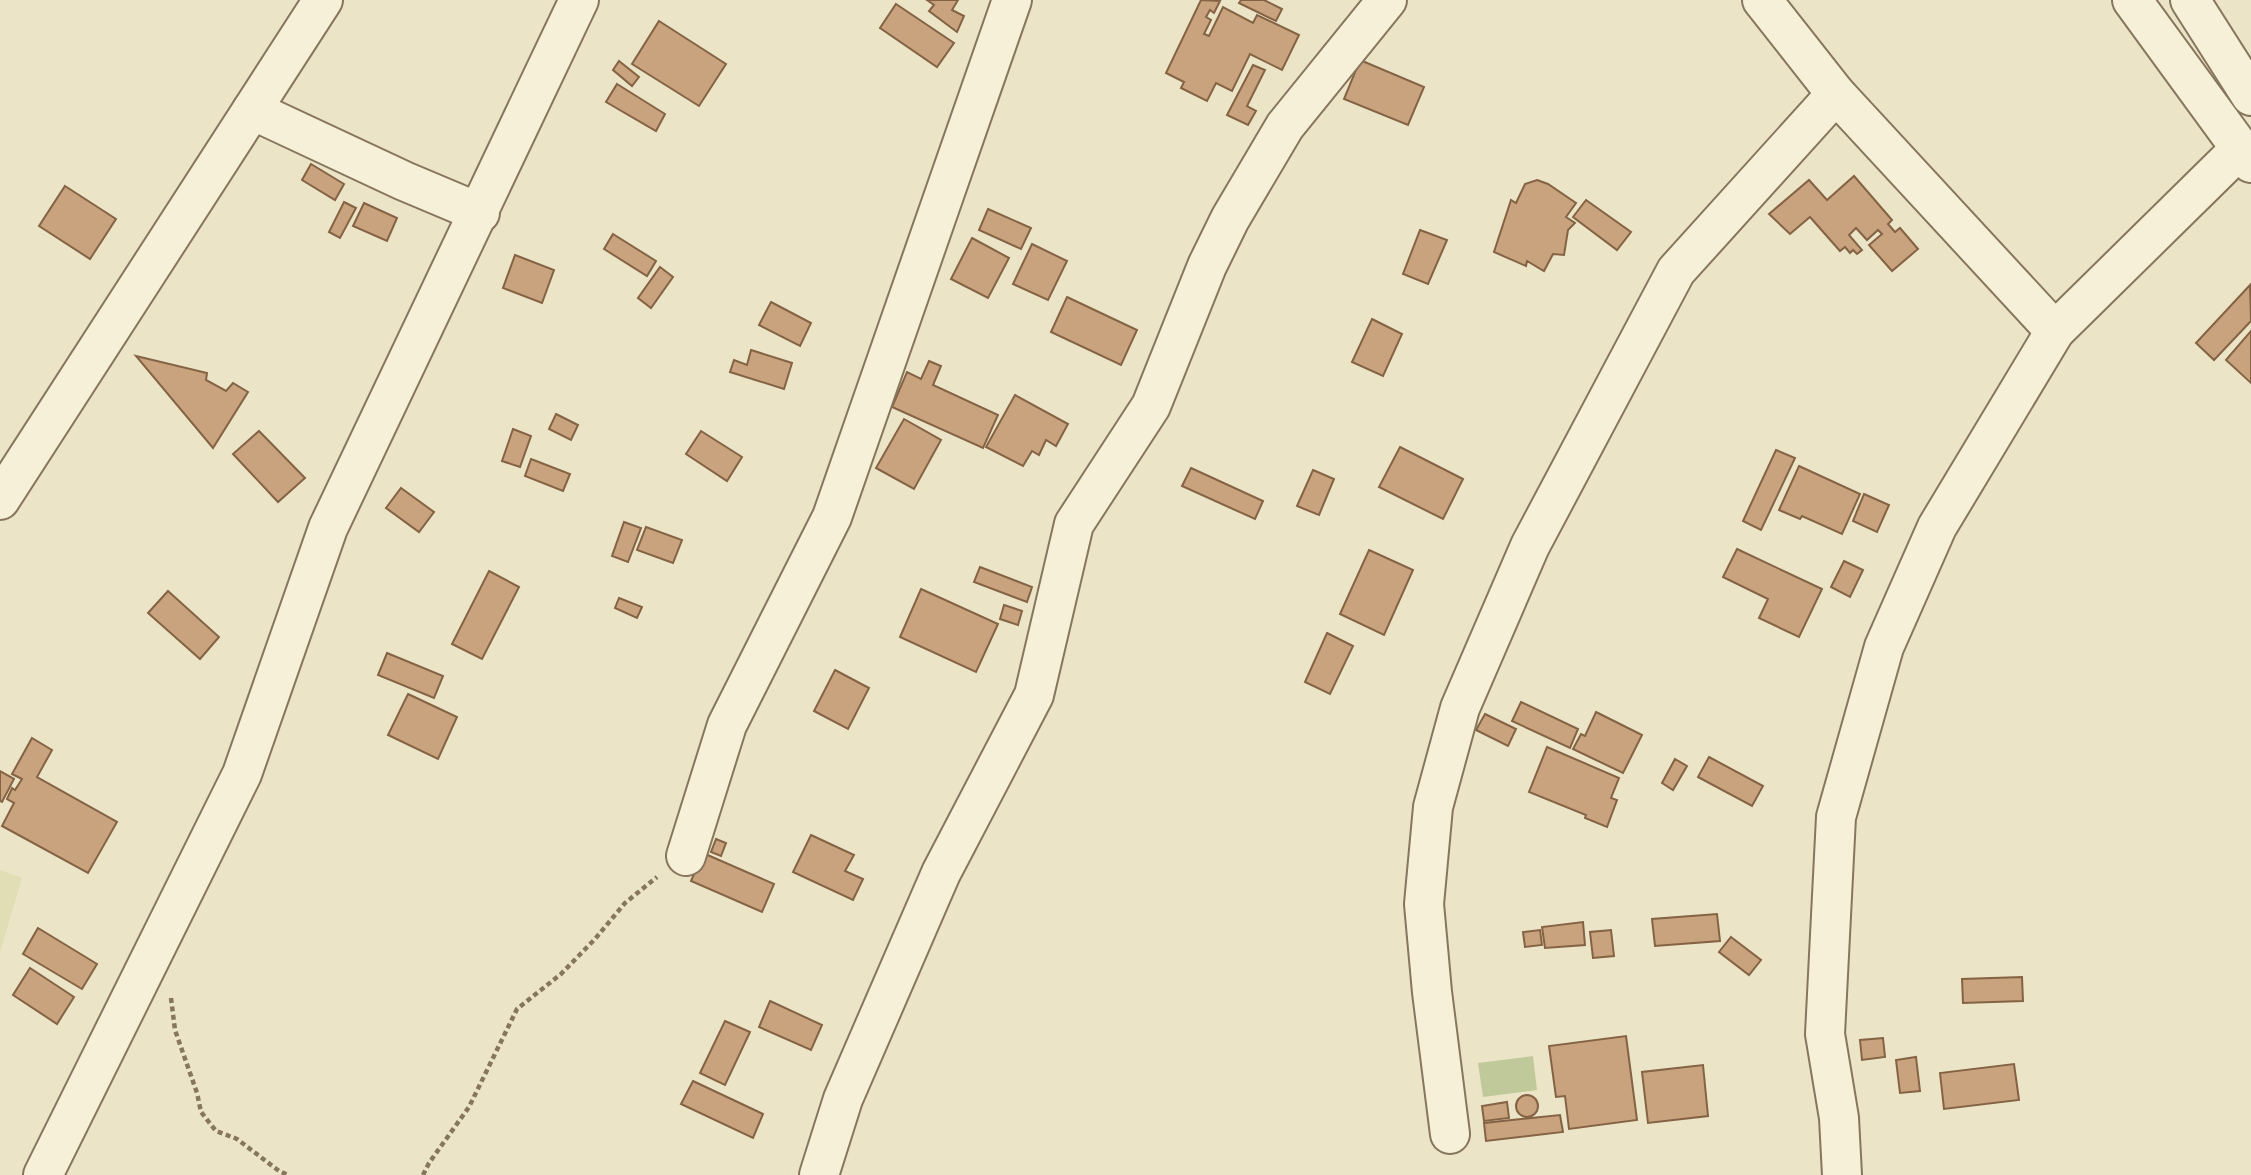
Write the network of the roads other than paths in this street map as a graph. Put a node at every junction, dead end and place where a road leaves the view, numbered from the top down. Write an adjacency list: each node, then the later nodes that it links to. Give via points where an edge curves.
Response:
1 (323, 0): 10 (street)
2 (579, 0): 12 (street)
3 (1012, 0): 15 (street, via 832,517 727,725)
4 (1387, 0): 18 (street, via 1278,138 1207,266 1151,406 1074,524 1034,695 936,886 843,1099)
5 (1762, 0): 8 (street)
6 (2132, 0): 11 (street)
7 (2190, 0): 9 (street)
8 (1836, 94): 13 (street); 16 (street, via 1676,271 1531,546 1460,708 1433,807 1424,904)
9 (2251, 96)
10 (252, 110): 12 (street); 14 (street)
11 (2245, 156): 13 (street)
12 (480, 213): 17 (street, via 328,528 242,774)
13 (2054, 331): 19 (street, via 1932,539 1884,647 1836,817 1825,1034 1839,1118)
14 (0, 500)
15 (686, 856)
16 (1450, 1134)
17 (43, 1175)
18 (819, 1175)
19 (1842, 1175)

